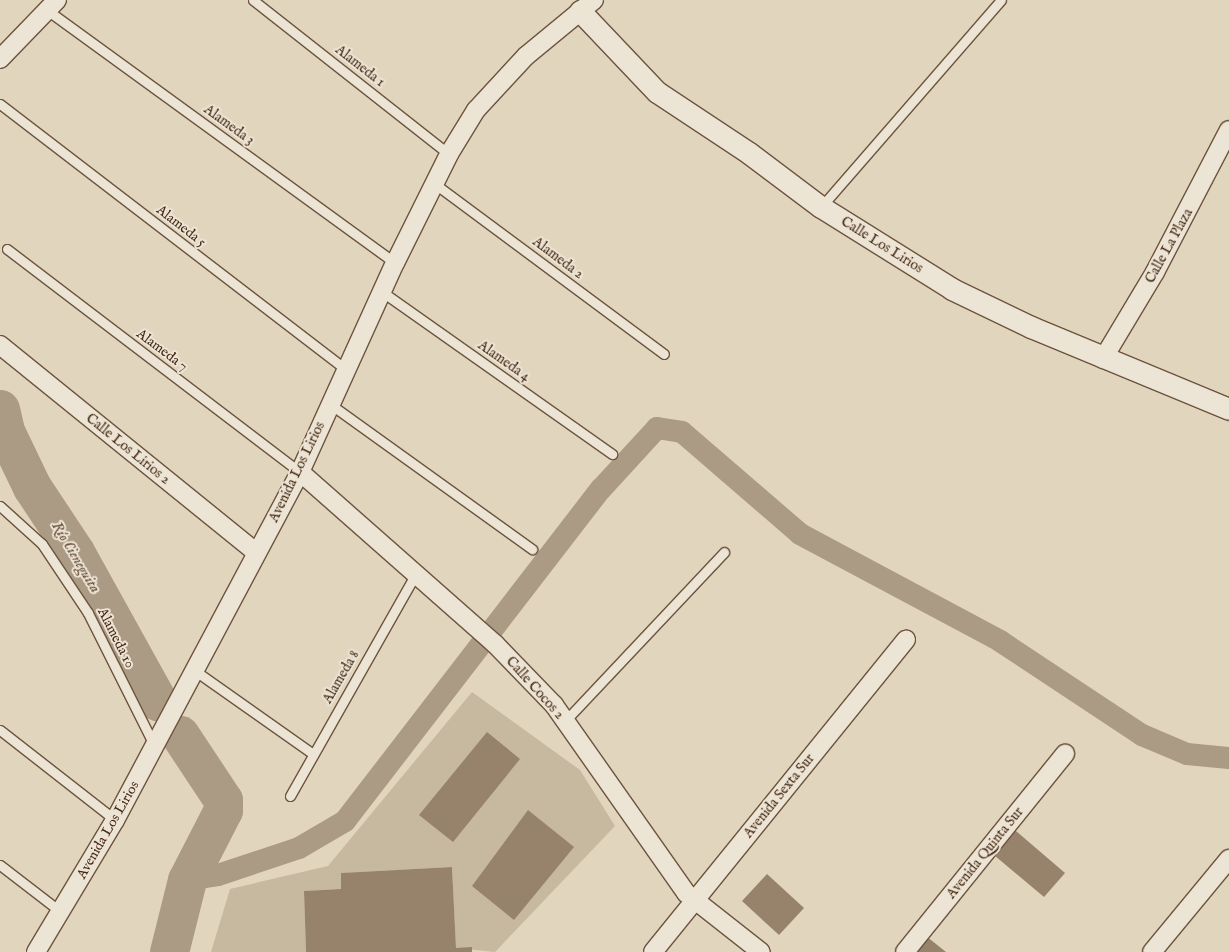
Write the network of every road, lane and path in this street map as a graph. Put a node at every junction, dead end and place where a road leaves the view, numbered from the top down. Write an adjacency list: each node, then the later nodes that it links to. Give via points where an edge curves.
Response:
1 (253, 0): 8 (lane, Alameda 1)
2 (1000, 0): 10 (lane)
3 (582, 4): 8 (street, Avenida Los Lirios, via 526,56 476,110); 10 (street, Calle Los Lirios, via 657,92 749,153)
4 (52, 5): 5 (street); 12 (lane, Alameda 3)
5 (0, 59)
6 (0, 104): 17 (lane, Alameda 5)
7 (1229, 130): 16 (street, Calle La Plaza, via 1155,272)
8 (449, 154): 9 (street, Avenida Los Lirios)
9 (435, 184): 12 (street, Avenida Los Lirios); 15 (lane, Alameda 2)
10 (821, 207): 16 (street, Calle Los Lirios, via 952,289)
11 (7, 249): 21 (lane, Alameda 7)
12 (394, 262): 13 (street, Avenida Los Lirios)
13 (381, 291): 17 (street, Avenida Los Lirios); 20 (lane, Alameda 4)
14 (0, 345): 24 (street, Calle Los Lirios 2)
15 (664, 354)
16 (1103, 358): 19 (street, Calle Los Lirios)
17 (345, 369): 18 (street, Avenida Los Lirios)
18 (330, 404): 21 (street, Avenida Los Lirios); 23 (lane)
19 (1229, 410)
20 (612, 454)
21 (300, 472): 24 (street, Avenida Los Lirios); 26 (street, Calle Cocos 2)
22 (0, 506): 31 (lane, Alameda 10, via 42,544 88,613)
23 (532, 549)
24 (256, 552): 28 (street, Avenida Los Lirios)
25 (724, 552): 29 (lane)
26 (416, 573): 29 (street, Calle Cocos 2, via 495,644); 32 (lane, Alameda 8)
27 (906, 640): 38 (street, Avenida Sexta Sur)
28 (194, 670): 31 (street, Avenida Los Lirios); 32 (lane)
29 (565, 721): 38 (street, Calle Cocos 2, via 634,824)
30 (0, 730): 35 (lane)
31 (155, 747): 35 (street, Avenida Los Lirios)
32 (313, 754): 34 (lane, Alameda 8)
33 (1065, 754): 43 (street, Avenida Quinta Sur)
34 (290, 796)
35 (115, 820): 39 (street, Avenida Los Lirios)
36 (1229, 858): 44 (street)
37 (0, 865): 39 (lane)
38 (695, 900): 41 (street, Avenida Sexta Sur); 42 (street, Calle Cocos 2)
39 (61, 912): 40 (street, Avenida Los Lirios)
40 (36, 952)
41 (653, 952)
42 (761, 952)
43 (905, 952)
44 (1152, 952)

